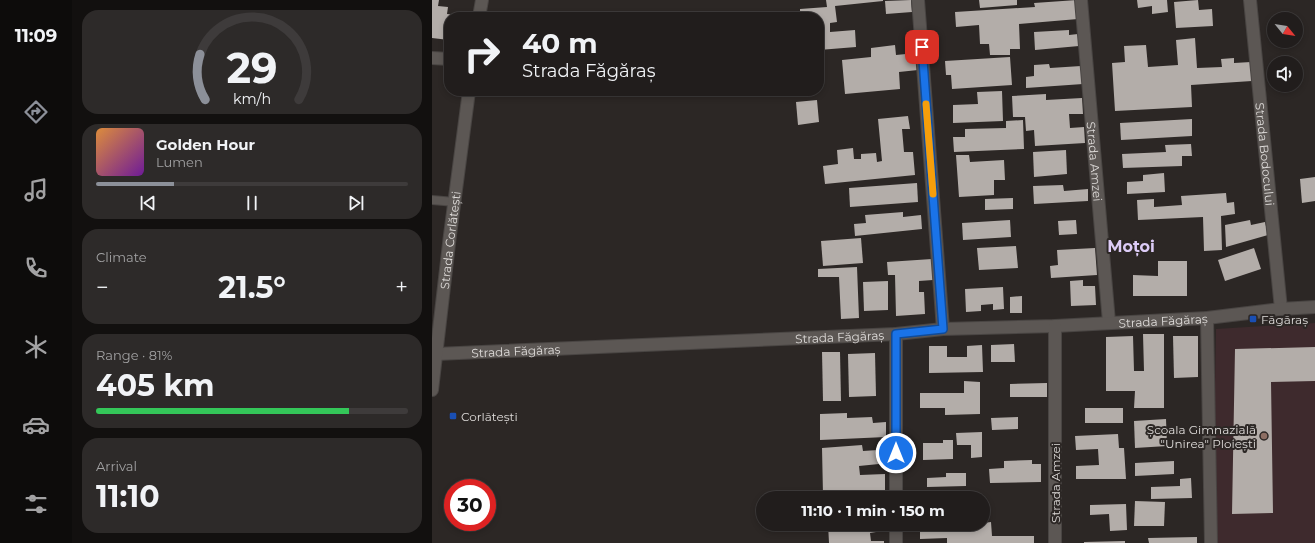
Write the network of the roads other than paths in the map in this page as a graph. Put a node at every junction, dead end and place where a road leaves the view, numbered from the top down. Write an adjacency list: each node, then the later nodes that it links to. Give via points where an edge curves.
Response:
1 (482, 0): 5 (street)
2 (918, 0): 16 (street)
3 (1082, 0): 14 (street, Strada Amzei)
4 (1250, 0): 12 (street, Strada Bodocului)
5 (480, 12)
6 (432, 58): 7 (street)
7 (444, 59)
8 (468, 96): 10 (street, Strada Corlătești)
9 (432, 200): 10 (lane)
10 (455, 202): 18 (street, Strada Corlătești)
11 (1315, 307): 12 (street, Strada Făgăraș)
12 (1281, 309): 13 (street, Strada Făgăraș)
13 (1207, 318): 14 (street, Strada Făgăraș); 24 (street)
14 (1110, 322): 15 (street, Strada Făgăraș)
15 (1055, 326): 16 (street, Strada Făgăraș); 23 (street, Strada Amzei)
16 (943, 329): 17 (street, Strada Făgăraș)
17 (896, 334): 18 (street, Strada Făgăraș); 20 (street)
18 (436, 354): 19 (street, Strada Corlătești)
19 (432, 390)
20 (896, 491)
21 (896, 531): 22 (street)
22 (896, 543)
23 (1054, 543)
24 (1210, 543)

